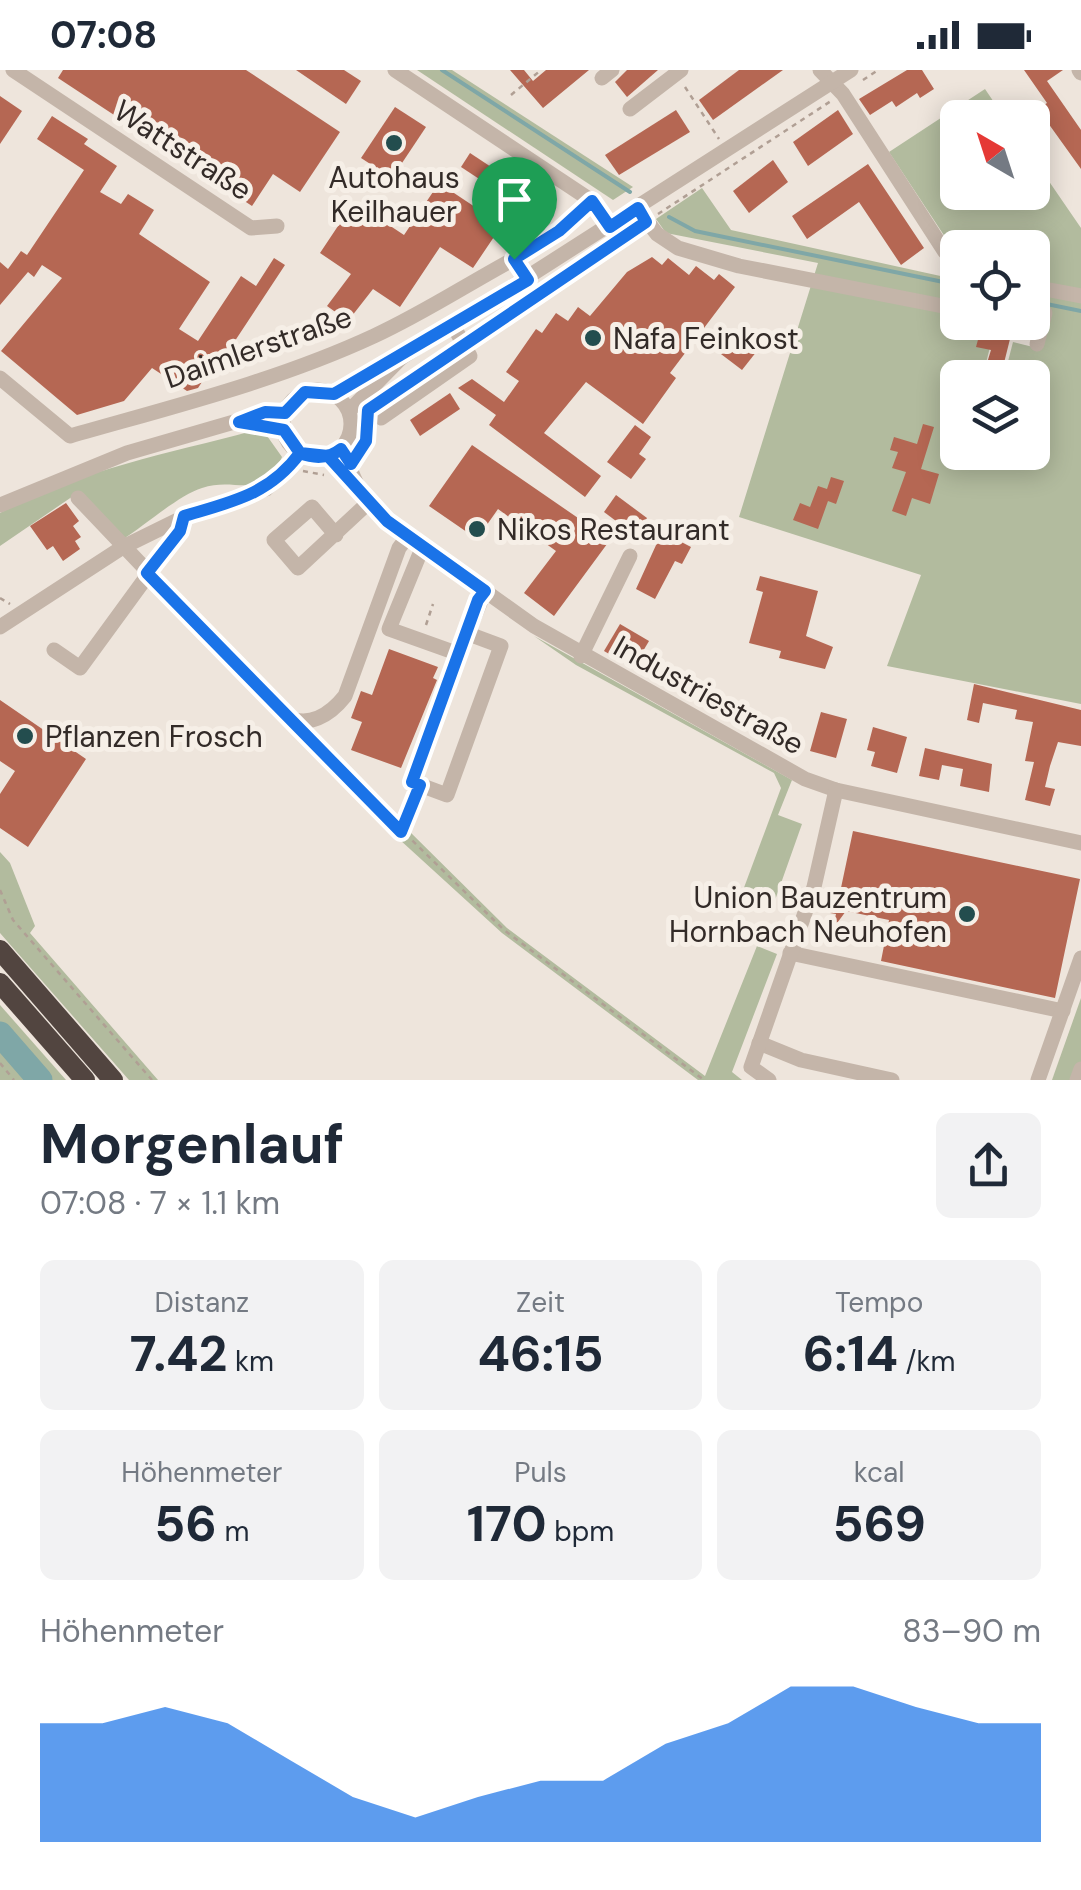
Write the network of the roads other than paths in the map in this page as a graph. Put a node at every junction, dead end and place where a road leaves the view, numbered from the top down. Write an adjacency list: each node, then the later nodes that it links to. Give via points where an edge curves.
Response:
1 (13, 70): 6 (street, Wattstraße)
2 (395, 70): 11 (street, via 592,201)
3 (820, 70): 7 (street)
4 (851, 70): 7 (street)
5 (677, 71): 8 (street)
6 (36, 76): 10 (street, Wattstraße, via 252,228)
7 (837, 89): 9 (street, via 728,151); 12 (street)
8 (630, 109)
9 (642, 215): 11 (street); 16 (street, via 678,248)
10 (277, 226)
11 (610, 227): 13 (street)
12 (940, 244)
13 (528, 280): 17 (street); 21 (street, Daimlerstraße, via 514,259 354,344 192,402 70,436)
14 (1050, 290): 15 (street)
15 (1081, 296)
16 (940, 306)
17 (454, 327): 20 (street); 25 (street, via 470,356)
18 (1038, 340): 19 (street)
19 (1037, 344)
20 (401, 358): 22 (street); 23 (street)
21 (0, 378)
22 (334, 394): 23 (street); 24 (street, via 305,392)
23 (349, 411): 28 (street, via 351,431)
24 (285, 413): 26 (street); 27 (street)
25 (374, 414)
26 (239, 422): 27 (street); 32 (street, via 127,453)
27 (284, 430): 29 (street)
28 (335, 452): 29 (street); 30 (street, Industriestraße); 30 (street, via 351,464)
29 (300, 453): 33 (street, via 250,497)
30 (364, 497): 34 (street); 35 (street, Industriestraße)
31 (78, 498): 37 (street)
32 (0, 505)
33 (184, 516): 37 (street); 39 (street)
34 (336, 535)
35 (408, 536): 36 (street, Industriestraße); 39 (street, via 345,696 326,714 296,721)
36 (423, 546): 40 (street, Industriestraße); 44 (street, via 390,629)
37 (123, 547): 39 (street); 41 (street)
38 (630, 556): 45 (street)
39 (147, 573): 43 (street, via 80,668)
40 (485, 591): 42 (street); 45 (street, Industriestraße)
41 (0, 627)
42 (466, 633): 44 (street); 44 (street, via 502,646 447,795 412,782)
43 (54, 650)
44 (459, 654)
45 (581, 656): 46 (street, Industriestraße)
46 (836, 790): 47 (street, Industriestraße); 49 (street)
47 (1081, 842)
48 (0, 950): 56 (highway)
49 (790, 953): 52 (street); 53 (street)
50 (1081, 958): 52 (street)
51 (0, 983): 55 (highway)
52 (1063, 1011): 59 (street)
53 (759, 1043): 57 (street, via 751,1067); 58 (street, via 801,1060)
54 (1081, 1069): 60 (street)
55 (85, 1080)
56 (114, 1080)
57 (769, 1080)
58 (892, 1080)
59 (1038, 1080)
60 (1077, 1080)

